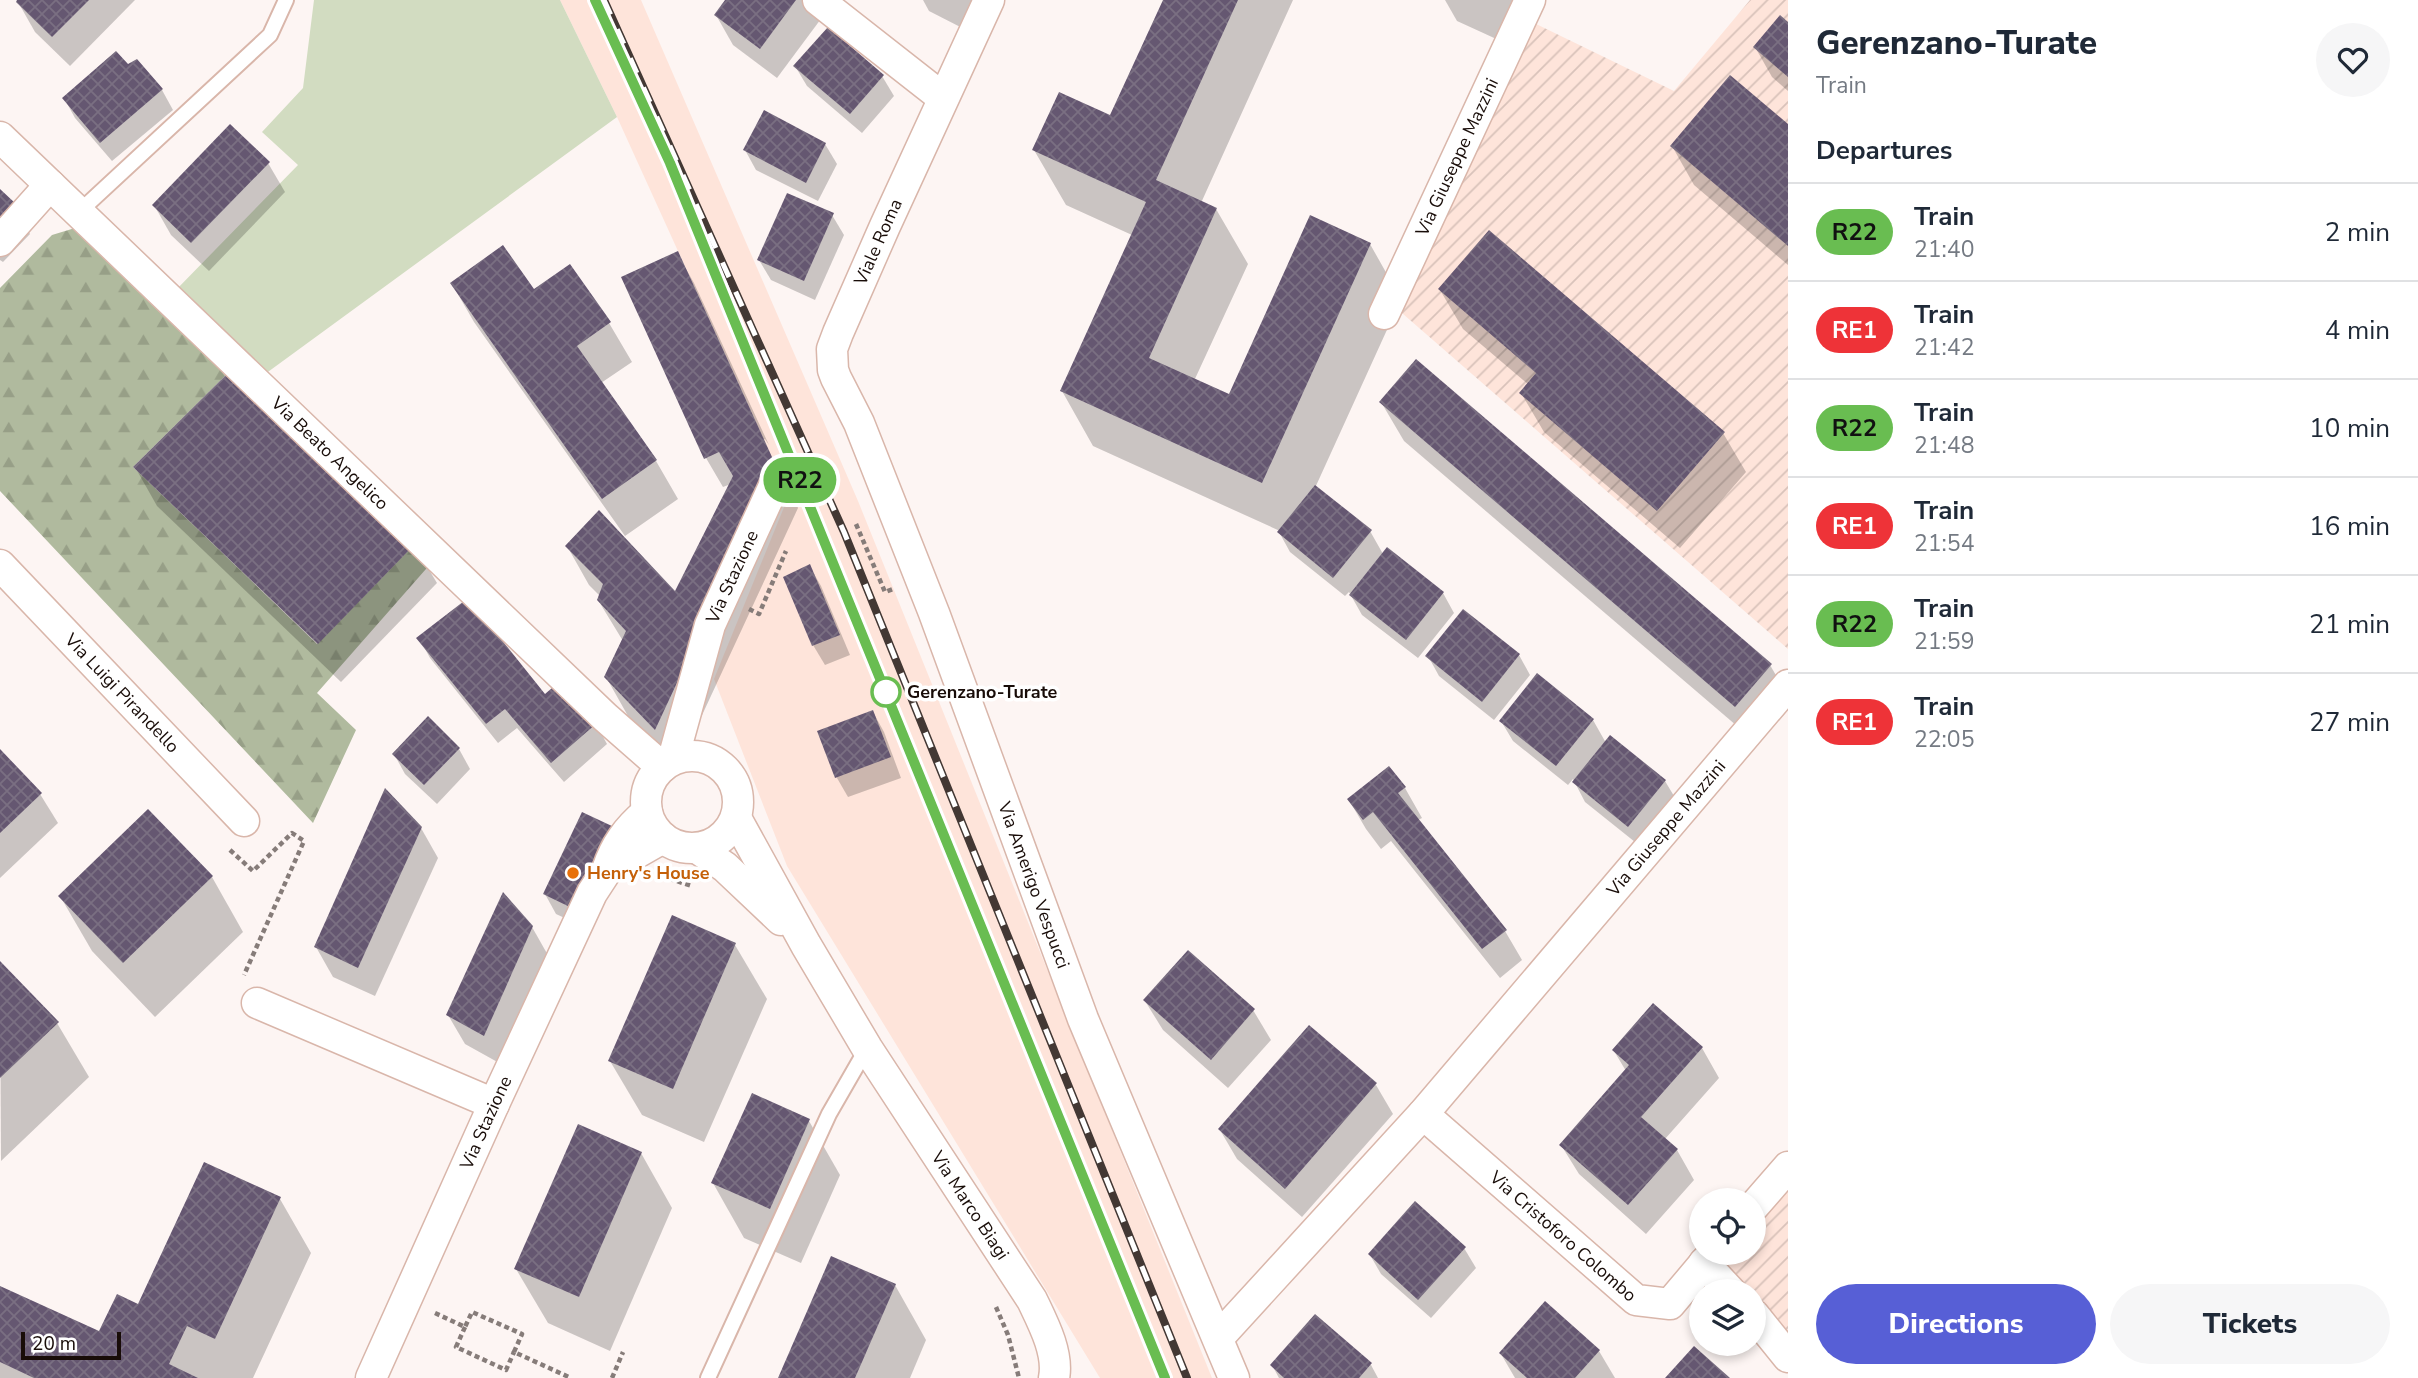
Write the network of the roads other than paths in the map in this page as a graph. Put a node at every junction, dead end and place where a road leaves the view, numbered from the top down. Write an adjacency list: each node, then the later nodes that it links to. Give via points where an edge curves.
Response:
1 (286, 0): 8 (lane, via 270,35)
2 (818, 0): 5 (street)
3 (989, 0): 5 (street, Viale Roma)
4 (1530, 0): 10 (street, Via Giuseppe Mazzini)
5 (943, 98): 11 (street, Viale Roma, via 832,349 833,370)
6 (0, 137): 7 (street, Via Beato Angelico)
7 (50, 185): 8 (street, Via Beato Angelico); 9 (street)
8 (79, 212): 17 (street, Via Beato Angelico, via 605,717)
9 (0, 241)
10 (1384, 314)
11 (841, 389): 33 (street, Via Amerigo Vespucci, via 859,423 934,613 1083,1019)
12 (778, 477): 14 (street, Via Stazione, via 710,625)
13 (0, 565): 20 (street, Via Luigi Pirandello)
14 (695, 678): 16 (street, Via Stazione); 17 (street, Via Stazione)
15 (1788, 685): 28 (street, Via Giuseppe Mazzini)
16 (704, 757): 17 (street, via 690,755); 19 (street, via 721,765 733,779 739,800)
17 (667, 763): 18 (street, via 649,786)
18 (647, 812): 21 (street); 23 (street, Via Stazione, via 622,836)
19 (736, 818): 22 (street, via 720,839); 24 (street, Via Marco Biagi)
20 (244, 821)
21 (663, 838): 22 (street); 23 (street, Via Stazione)
22 (697, 848): 24 (street, Via Marco Biagi, via 731,873)
23 (607, 870): 27 (street, Via Stazione, via 592,893)
24 (806, 945): 26 (street, Via Marco Biagi)
25 (257, 1003): 27 (street)
26 (867, 1048): 35 (street, Via Marco Biagi, via 1032,1300 1046,1330); 37 (lane, via 829,1114)
27 (494, 1104): 36 (street, Via Stazione)
28 (1423, 1114): 31 (street, Via Cristoforo Colombo, via 1636,1300 1670,1304); 33 (street)
29 (1788, 1167): 30 (street)
30 (1766, 1192)
31 (1702, 1265)
32 (1766, 1330): 34 (street)
33 (1218, 1338): 38 (street, Via Amerigo Vespucci)
34 (1788, 1357)
35 (1057, 1376)
36 (371, 1378)
37 (708, 1378)
38 (1234, 1378)

